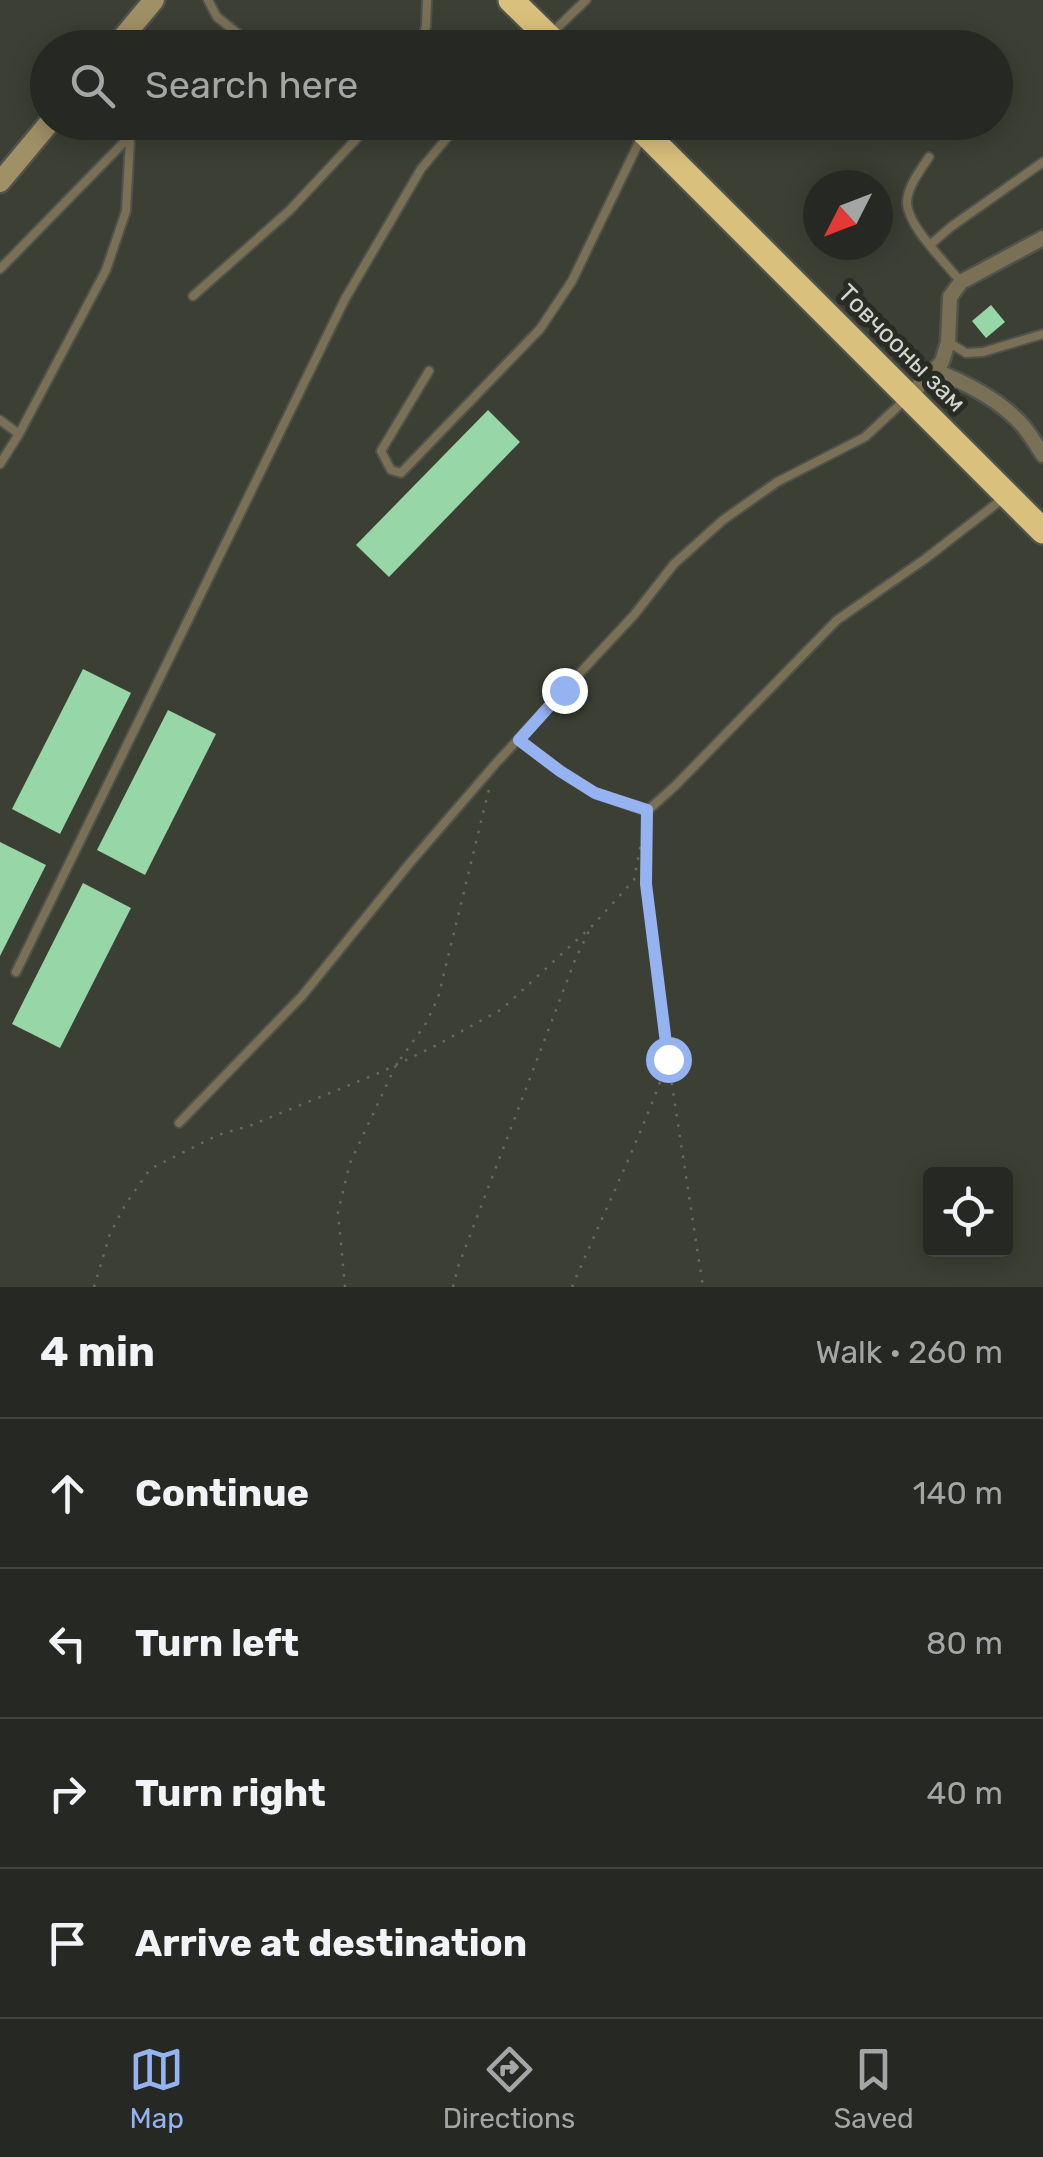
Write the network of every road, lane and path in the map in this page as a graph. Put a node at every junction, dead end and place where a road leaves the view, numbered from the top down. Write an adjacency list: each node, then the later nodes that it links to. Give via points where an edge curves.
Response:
1 (154, 0): 7 (main road)
2 (208, 0): 8 (lane)
3 (427, 0): 9 (lane)
4 (511, 0): 10 (highway)
5 (532, 0): 11 (highway)
6 (586, 0): 12 (lane)
7 (129, 30)
8 (234, 30)
9 (425, 30)
10 (540, 30)
11 (545, 30)
12 (558, 30)
13 (35, 140): 22 (main road)
14 (126, 140): 25 (lane)
15 (130, 140): 33 (lane, via 126,211 106,270)
16 (355, 140): 27 (lane, via 290,210)
17 (445, 140): 43 (lane, via 420,169 345,299)
18 (637, 140): 30 (lane, via 572,281 540,330 401,473 381,451)
19 (659, 140): 31 (highway, Товчооны зам)
20 (928, 157): 24 (lane, via 907,200 910,219)
21 (1043, 162): 24 (lane)
22 (0, 182)
23 (1043, 238): 26 (street)
24 (930, 244): 26 (lane)
25 (0, 270)
26 (961, 282): 29 (street, via 950,297)
27 (193, 296)
28 (1043, 334): 29 (lane, via 983,352)
29 (948, 342): 31 (street, via 942,362)
30 (429, 371)
31 (920, 384): 34 (street, via 988,397 1022,425); 36 (highway, Товчооны зам); 37 (highway, Товчооны зам); 39 (lane, via 865,437 777,482 674,564)
32 (0, 420): 33 (lane)
33 (20, 434): 35 (lane)
34 (1043, 455)
35 (0, 464)
36 (1007, 496): 38 (highway, Товчооны зам); 41 (lane, via 837,620)
37 (1043, 510)
38 (1043, 532)
39 (519, 740): 40 (lane); 41 (lane, via 595,793)
40 (498, 762): 45 (path, via 438,998); 46 (lane, via 302,996)
41 (647, 810): 42 (path, via 634,880); 44 (path, via 646,884)
42 (592, 926): 45 (path, via 502,1010); 49 (path)
43 (16, 972)
44 (668, 1059): 50 (path); 51 (path)
45 (396, 1065): 47 (path, via 150,1169 110,1234); 48 (path, via 350,1164 338,1212)
46 (179, 1123)
47 (94, 1287)
48 (346, 1287)
49 (453, 1287)
50 (572, 1287)
51 (704, 1287)

